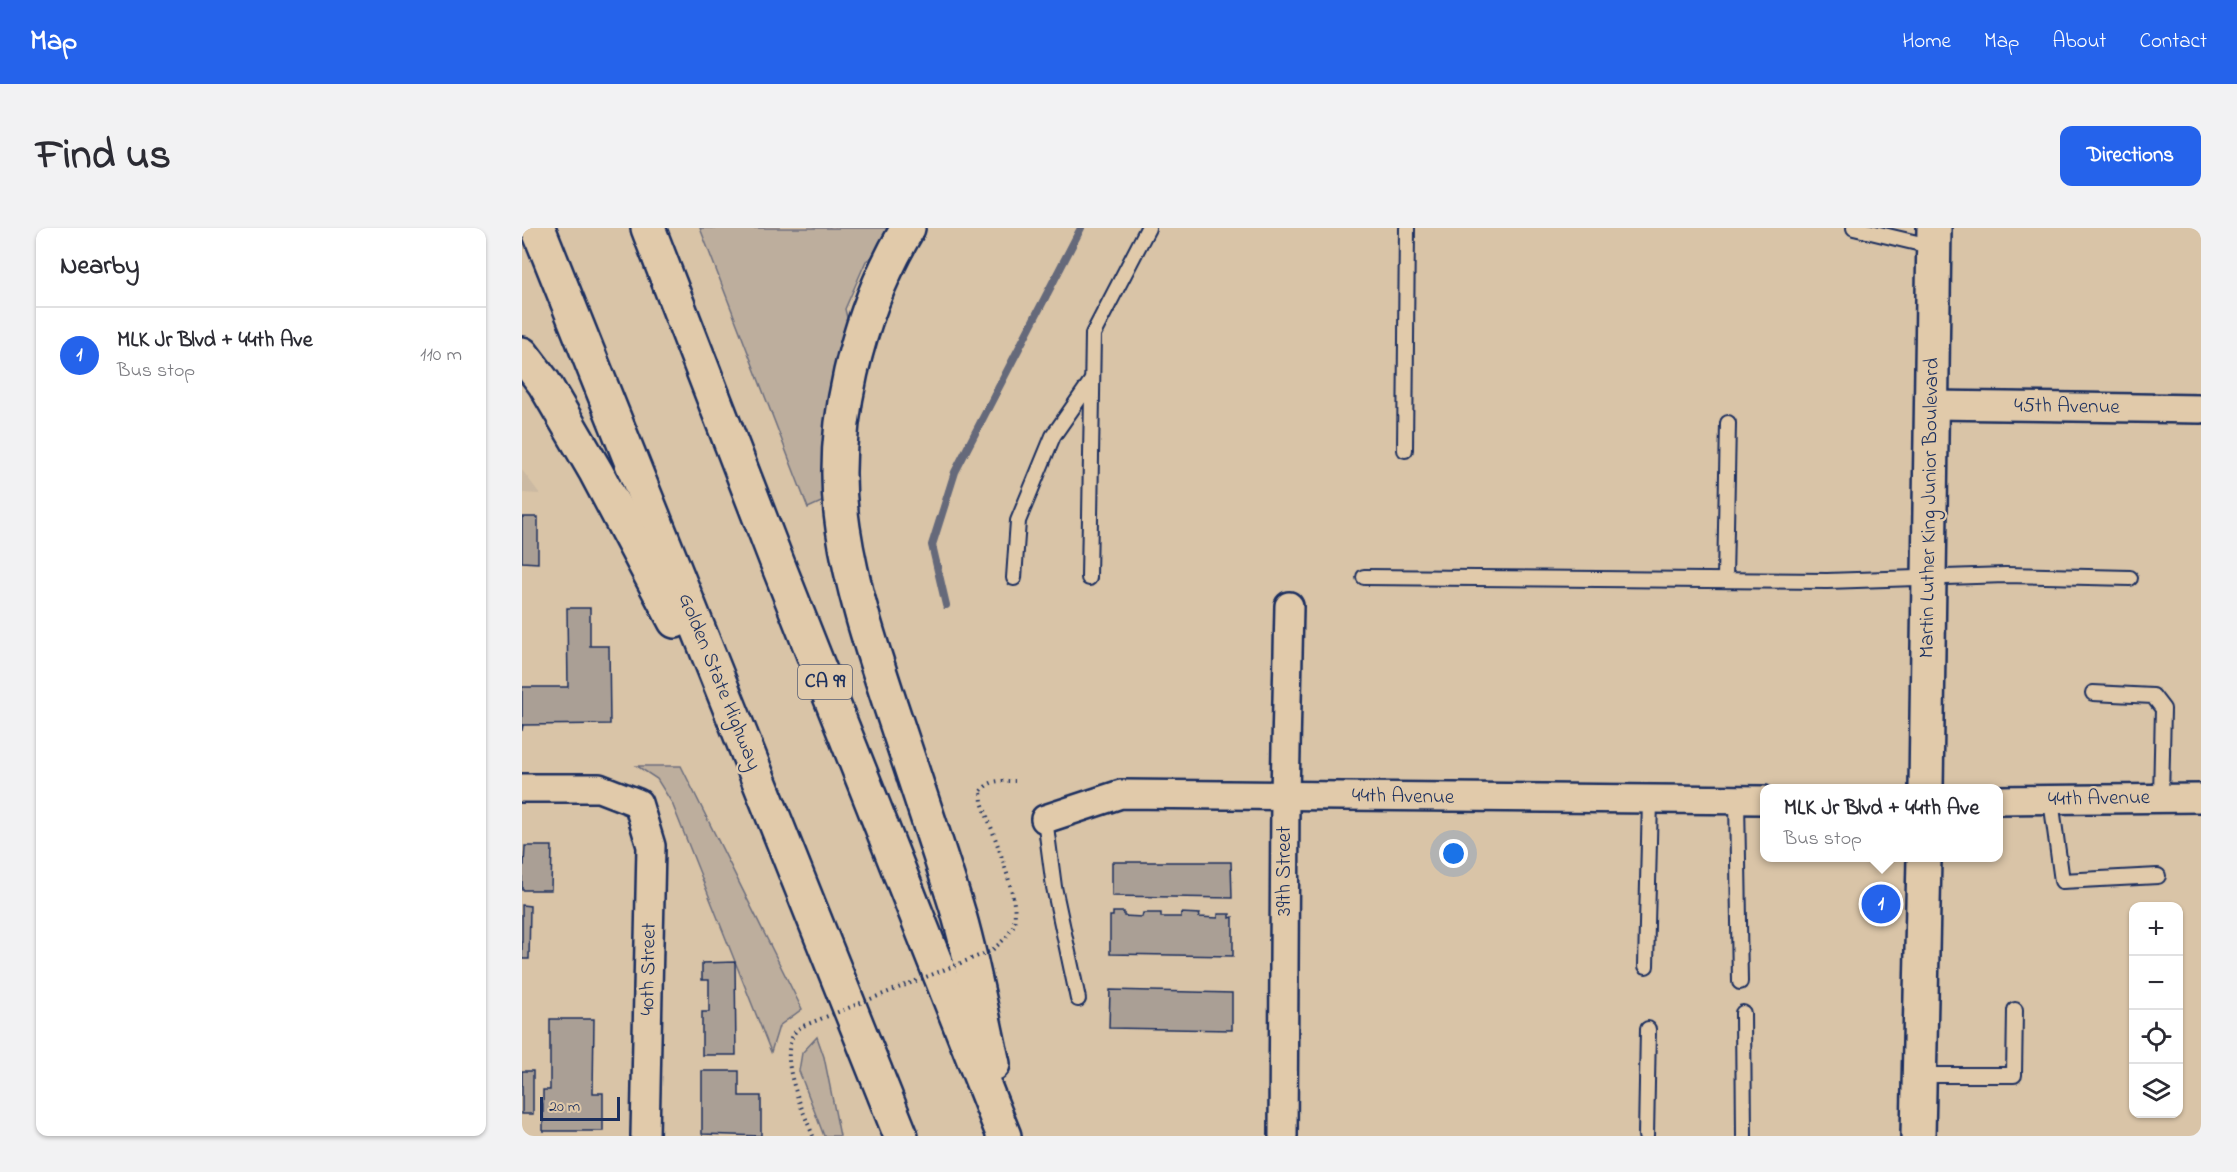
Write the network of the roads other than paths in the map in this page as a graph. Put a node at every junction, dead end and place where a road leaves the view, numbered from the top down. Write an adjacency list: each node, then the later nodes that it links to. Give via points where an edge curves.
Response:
1 (538, 228): 22 (main road, Golden State Highway)
2 (648, 228): 45 (main road, CA 99)
3 (908, 228): 46 (main road, via 878,292 854,360 841,444 843,527 868,638 957,908)
4 (1148, 228): 9 (lane, via 1093,334)
5 (1407, 228): 13 (lane)
6 (1854, 228): 7 (lane)
7 (1934, 238): 10 (main road, Martin Luther King Junior Boulevard)
8 (522, 354): 22 (main road, via 544,382 596,471)
9 (1092, 380): 16 (lane, via 1053,436 1018,521); 17 (lane)
10 (1933, 405): 11 (street, 45th Avenue); 15 (main road, Martin Luther King Junior Boulevard)
11 (2201, 409)
12 (1728, 423): 19 (lane)
13 (1405, 450)
14 (1364, 577): 19 (lane)
15 (1930, 577): 18 (lane); 19 (lane); 23 (main road, Martin Luther King Junior Boulevard)
16 (1014, 578)
17 (1089, 578)
18 (2130, 578)
19 (1725, 580)
20 (1289, 606): 25 (street, 39th Street)
21 (2093, 693): 26 (lane, via 2153,696 2163,709)
22 (753, 768): 44 (main road, Golden State Highway)
23 (1926, 784)
24 (522, 789): 43 (street, 40th Street, via 599,788 638,803 651,846)
25 (1285, 796): 28 (street, 44th Avenue); 33 (street, 44th Avenue, via 1121,794); 47 (street, 39th Street)
26 (2161, 797): 27 (street, 44th Avenue); 32 (street, 44th Avenue)
27 (2201, 798)
28 (1650, 800): 29 (street, 44th Avenue); 36 (lane)
29 (1737, 800): 30 (street, 44th Avenue); 37 (lane)
30 (1760, 800)
31 (2003, 800): 32 (street, 44th Avenue)
32 (2051, 800): 35 (lane, via 2062,881)
33 (1045, 819): 38 (lane, via 1054,887)
34 (1924, 862): 42 (main road)
35 (2158, 876)
36 (1646, 966)
37 (1740, 982)
38 (1078, 999)
39 (2015, 1010): 42 (lane, via 2014,1076)
40 (1743, 1013): 49 (lane)
41 (1648, 1029): 48 (lane)
42 (1919, 1075): 50 (main road)
43 (645, 1136)
44 (901, 1136)
45 (1004, 1136)
46 (1010, 1136)
47 (1283, 1136)
48 (1646, 1136)
49 (1744, 1136)
50 (1918, 1136)

